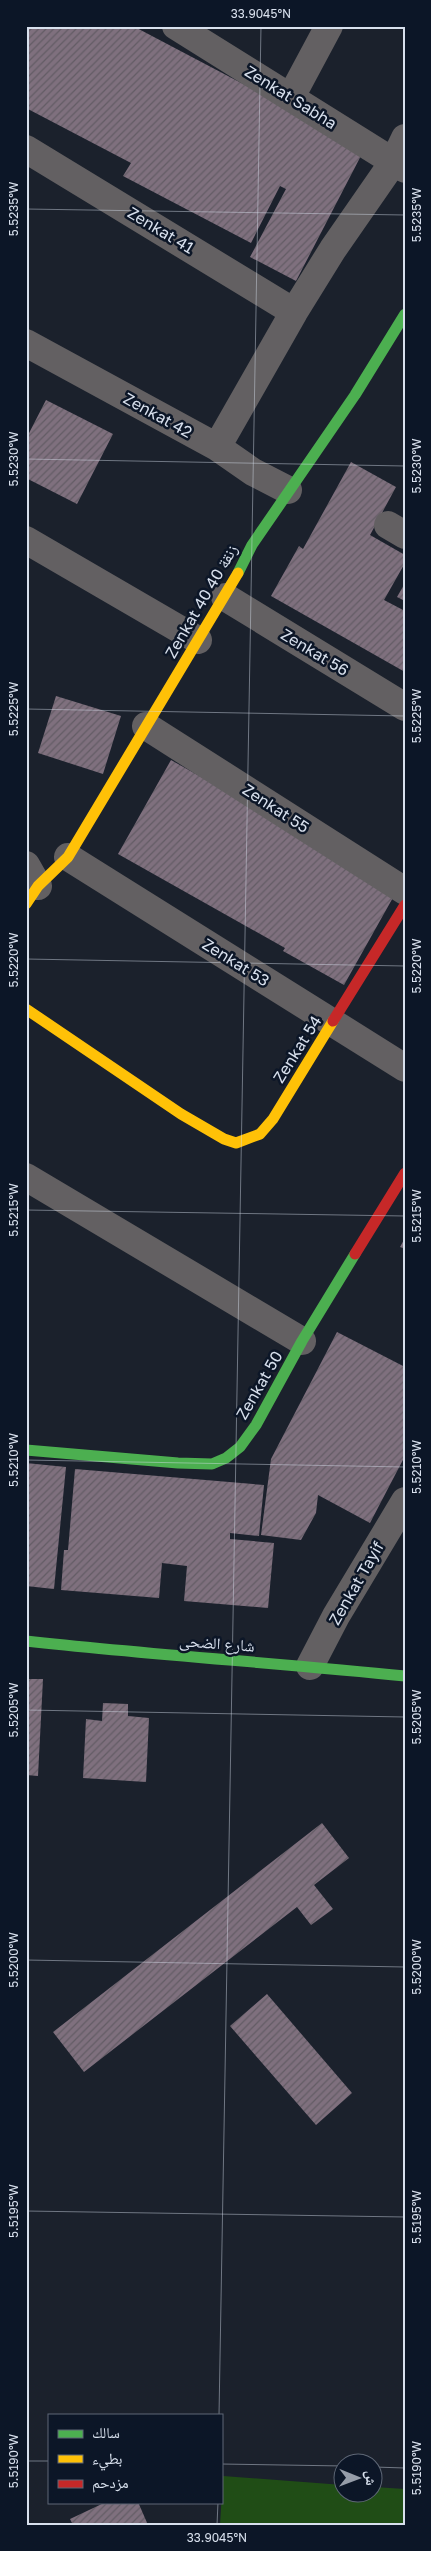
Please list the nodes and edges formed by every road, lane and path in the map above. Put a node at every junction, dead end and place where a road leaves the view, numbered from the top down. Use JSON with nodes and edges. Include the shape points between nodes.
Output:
{"nodes":[{"id":1,"x":176,"y":26,"type":"edge"},
{"id":2,"x":330,"y":26,"type":"edge"},
{"id":3,"x":291,"y":97,"type":"junction"},
{"id":4,"x":26,"y":149,"type":"edge"},
{"id":5,"x":401,"y":156,"type":"edge"},
{"id":6,"x":294,"y":312,"type":"junction"},
{"id":7,"x":405,"y":314,"type":"edge"},
{"id":8,"x":26,"y":343,"type":"edge"},
{"id":9,"x":217,"y":447,"type":"junction"},
{"id":10,"x":288,"y":490,"type":"junction"},
{"id":11,"x":26,"y":540,"type":"edge"},
{"id":12,"x":225,"y":597,"type":"junction"},
{"id":13,"x":198,"y":640,"type":"junction"},
{"id":14,"x":405,"y":707,"type":"edge"},
{"id":15,"x":146,"y":726,"type":"junction"},
{"id":16,"x":68,"y":857,"type":"junction"},
{"id":17,"x":30,"y":885,"type":"edge"},
{"id":18,"x":405,"y":891,"type":"edge"},
{"id":19,"x":405,"y":905,"type":"edge"},
{"id":20,"x":26,"y":1009,"type":"edge"},
{"id":21,"x":332,"y":1023,"type":"junction"},
{"id":22,"x":405,"y":1068,"type":"edge"},
{"id":23,"x":405,"y":1173,"type":"edge"},
{"id":24,"x":26,"y":1177,"type":"edge"},
{"id":25,"x":302,"y":1341,"type":"junction"},
{"id":26,"x":26,"y":1450,"type":"edge"},
{"id":27,"x":405,"y":1501,"type":"edge"},
{"id":28,"x":26,"y":1641,"type":"edge"},
{"id":29,"x":310,"y":1666,"type":"junction"},
{"id":30,"x":405,"y":1676,"type":"edge"}],
"edges":[{"from":1,"to":3,"type":"street","name":"Zenkat Sabha"},
{"from":2,"to":3,"type":"street"},
{"from":3,"to":5,"type":"street","name":"Zenkat Sabha"},
{"from":4,"to":6,"type":"street","name":"Zenkat 41"},
{"from":5,"to":6,"type":"street","via":[[333,249]]},
{"from":6,"to":9,"type":"street"},
{"from":7,"to":10,"type":"street","name":"Zenkat 40 زنقة 40","via":[[355,395]]},
{"from":8,"to":9,"type":"street","name":"Zenkat 42"},
{"from":9,"to":10,"type":"street","name":"Zenkat 42","via":[[253,472]]},
{"from":10,"to":12,"type":"street","name":"Zenkat 40 زنقة 40","via":[[252,545]]},
{"from":11,"to":13,"type":"street"},
{"from":12,"to":13,"type":"street","name":"Zenkat 40 زنقة 40"},
{"from":12,"to":14,"type":"street","name":"Zenkat 56"},
{"from":13,"to":15,"type":"street","name":"Zenkat 40 زنقة 40"},
{"from":15,"to":16,"type":"street","name":"Zenkat 40 زنقة 40"},
{"from":15,"to":18,"type":"street","name":"Zenkat 55"},
{"from":16,"to":17,"type":"street","name":"Zenkat 40 زنقة 40"},
{"from":16,"to":21,"type":"street","name":"Zenkat 53"},
{"from":19,"to":21,"type":"street","name":"Zenkat 54"},
{"from":20,"to":21,"type":"street","name":"Zenkat 54","via":[[181,1114],[236,1143],[260,1134],[273,1119]]},
{"from":21,"to":22,"type":"street","name":"Zenkat 53"},
{"from":23,"to":25,"type":"street","name":"Zenkat 50"},
{"from":24,"to":25,"type":"street"},
{"from":25,"to":26,"type":"street","name":"Zenkat 50","via":[[256,1425],[240,1447],[212,1464]]},
{"from":27,"to":29,"type":"street","name":"Zenkat Tayif"},
{"from":28,"to":29,"type":"street","name":"شارع الضحى","via":[[145,1654]]},
{"from":29,"to":30,"type":"street","name":"شارع الضحى"}]}
